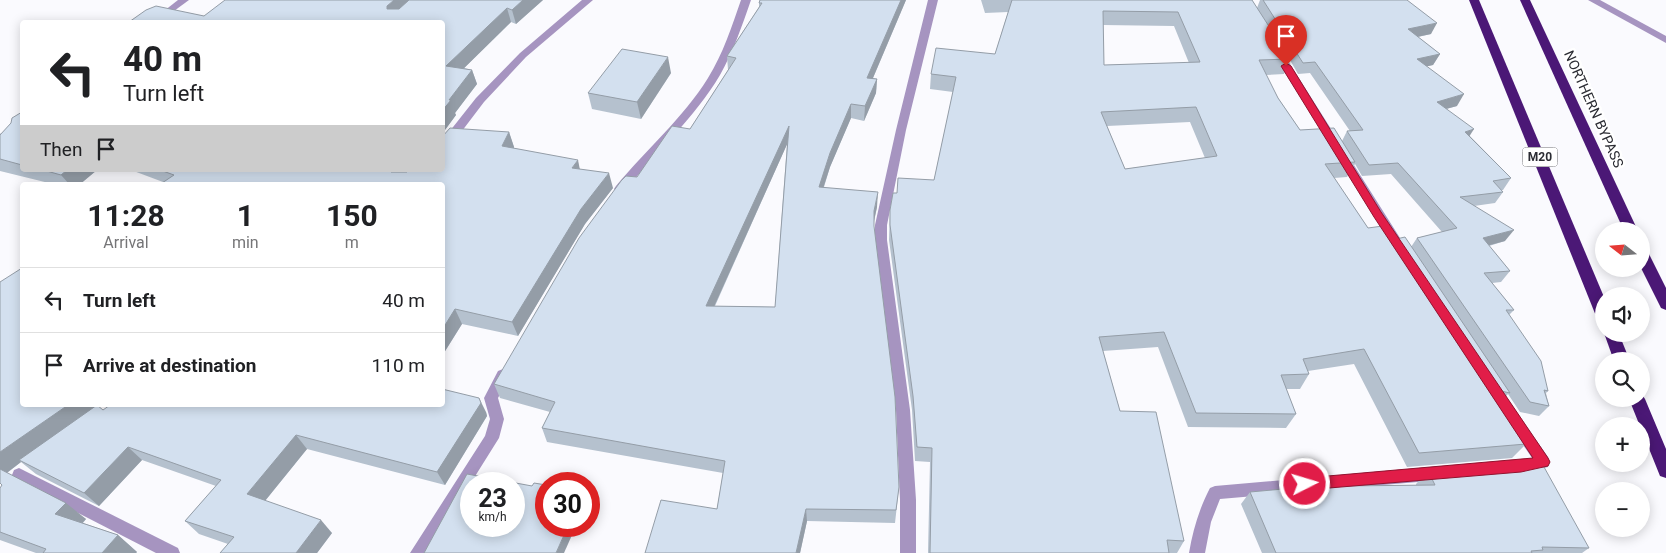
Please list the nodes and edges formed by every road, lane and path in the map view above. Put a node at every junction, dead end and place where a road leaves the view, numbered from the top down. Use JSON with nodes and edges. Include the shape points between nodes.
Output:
{"nodes":[{"id":1,"x":184,"y":0,"type":"edge"},
{"id":2,"x":588,"y":0,"type":"edge"},
{"id":3,"x":746,"y":0,"type":"edge"},
{"id":4,"x":933,"y":0,"type":"edge"},
{"id":5,"x":1474,"y":0,"type":"edge"},
{"id":6,"x":1525,"y":0,"type":"edge"},
{"id":7,"x":1593,"y":0,"type":"edge"},
{"id":8,"x":157,"y":20,"type":"edge"},
{"id":9,"x":1666,"y":40,"type":"edge"},
{"id":10,"x":1271,"y":41,"type":"edge"},
{"id":11,"x":445,"y":145,"type":"edge"},
{"id":12,"x":614,"y":198,"type":"edge"},
{"id":13,"x":1627,"y":222,"type":"edge"},
{"id":14,"x":1410,"y":262,"type":"edge"},
{"id":15,"x":1650,"y":271,"type":"edge"},
{"id":16,"x":1595,"y":294,"type":"edge"},
{"id":17,"x":1666,"y":304,"type":"edge"},
{"id":18,"x":509,"y":366,"type":"edge"},
{"id":19,"x":1483,"y":375,"type":"edge"},
{"id":20,"x":1640,"y":407,"type":"edge"},
{"id":21,"x":1543,"y":462,"type":"junction"},
{"id":22,"x":34,"y":464,"type":"edge"},
{"id":23,"x":1511,"y":467,"type":"edge"},
{"id":24,"x":1666,"y":470,"type":"edge"},
{"id":25,"x":1452,"y":472,"type":"edge"},
{"id":26,"x":1550,"y":480,"type":"edge"},
{"id":27,"x":172,"y":553,"type":"edge"},
{"id":28,"x":418,"y":553,"type":"edge"},
{"id":29,"x":908,"y":553,"type":"edge"},
{"id":30,"x":1197,"y":553,"type":"edge"}],
"edges":[{"from":1,"to":8,"type":"street"},
{"from":2,"to":11,"type":"street","via":[[523,55],[480,100]]},
{"from":3,"to":12,"type":"street","via":[[727,53],[708,86]]},
{"from":4,"to":29,"type":"street","via":[[881,225],[903,410]]},
{"from":5,"to":16,"type":"highway","number":"M20"},
{"from":6,"to":13,"type":"highway","name":"NORTHERN BYPASS"},
{"from":7,"to":9,"type":"street"},
{"from":10,"to":14,"type":"street"},
{"from":15,"to":17,"type":"highway"},
{"from":18,"to":28,"type":"street","via":[[491,398],[497,419],[492,438]]},
{"from":19,"to":21,"type":"street"},
{"from":20,"to":24,"type":"highway"},
{"from":21,"to":23,"type":"street"},
{"from":21,"to":26,"type":"street"},
{"from":22,"to":27,"type":"street","via":[[12,480]]},
{"from":25,"to":30,"type":"street","via":[[1215,493],[1200,527]]}]}
